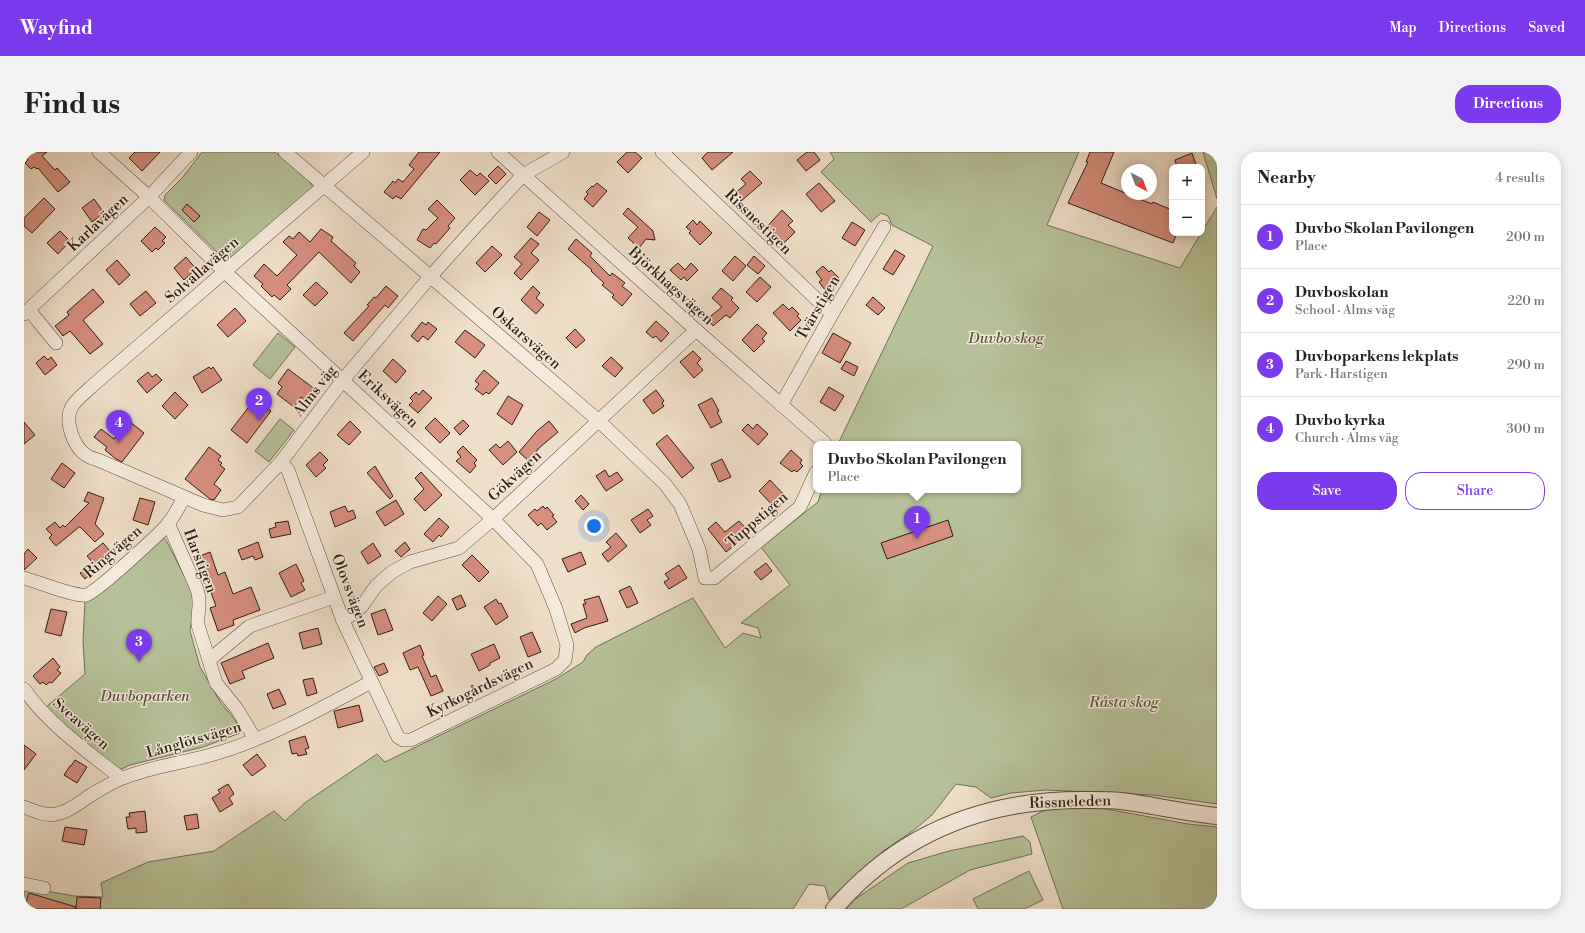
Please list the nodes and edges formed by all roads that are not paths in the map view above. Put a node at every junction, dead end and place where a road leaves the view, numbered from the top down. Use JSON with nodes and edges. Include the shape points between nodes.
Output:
{"nodes":[{"id":1,"x":99,"y":152,"type":"edge"},
{"id":2,"x":191,"y":152,"type":"edge"},
{"id":3,"x":285,"y":152,"type":"edge"},
{"id":4,"x":363,"y":152,"type":"edge"},
{"id":5,"x":498,"y":152,"type":"edge"},
{"id":6,"x":563,"y":152,"type":"edge"},
{"id":7,"x":662,"y":152,"type":"edge"},
{"id":8,"x":523,"y":175,"type":"junction"},
{"id":9,"x":324,"y":186,"type":"junction"},
{"id":10,"x":149,"y":197,"type":"junction"},
{"id":11,"x":884,"y":227,"type":"dead end"},
{"id":12,"x":225,"y":272,"type":"junction"},
{"id":13,"x":430,"y":277,"type":"junction"},
{"id":14,"x":26,"y":312,"type":"edge"},
{"id":15,"x":832,"y":314,"type":"junction"},
{"id":16,"x":696,"y":330,"type":"junction"},
{"id":17,"x":56,"y":343,"type":"dead end"},
{"id":18,"x":343,"y":380,"type":"junction"},
{"id":19,"x":781,"y":405,"type":"junction"},
{"id":20,"x":69,"y":418,"type":"joint"},
{"id":21,"x":599,"y":421,"type":"junction"},
{"id":22,"x":823,"y":441,"type":"edge"},
{"id":23,"x":281,"y":462,"type":"junction"},
{"id":24,"x":813,"y":479,"type":"edge"},
{"id":25,"x":184,"y":498,"type":"junction"},
{"id":26,"x":493,"y":519,"type":"junction"},
{"id":27,"x":168,"y":523,"type":"junction"},
{"id":28,"x":24,"y":578,"type":"edge"},
{"id":29,"x":705,"y":578,"type":"joint"},
{"id":30,"x":334,"y":597,"type":"junction"},
{"id":31,"x":343,"y":621,"type":"junction"},
{"id":32,"x":567,"y":645,"type":"joint"},
{"id":33,"x":209,"y":660,"type":"junction"},
{"id":34,"x":371,"y":682,"type":"junction"},
{"id":35,"x":24,"y":689,"type":"edge"},
{"id":36,"x":396,"y":730,"type":"joint"},
{"id":37,"x":255,"y":739,"type":"junction"},
{"id":38,"x":121,"y":778,"type":"junction"},
{"id":39,"x":24,"y":807,"type":"edge"},
{"id":40,"x":1217,"y":816,"type":"edge"},
{"id":41,"x":24,"y":884,"type":"edge"},
{"id":42,"x":44,"y":888,"type":"dead end"},
{"id":43,"x":834,"y":909,"type":"edge"}],
"edges":[{"from":1,"to":10,"type":"street","name":"Eriksvägen"},
{"from":2,"to":10,"type":"street","name":"Karlavägen"},
{"from":3,"to":9,"type":"street","name":"Oskarsvägen"},
{"from":4,"to":9,"type":"street","name":"Solvallavägen"},
{"from":5,"to":8,"type":"street","name":"Björkhagsvägen"},
{"from":6,"to":8,"type":"street","name":"Alms väg"},
{"from":7,"to":15,"type":"street","name":"Rissnestigen"},
{"from":8,"to":13,"type":"street","name":"Alms väg"},
{"from":8,"to":16,"type":"street","name":"Björkhagsvägen"},
{"from":9,"to":12,"type":"street","name":"Solvallavägen"},
{"from":9,"to":13,"type":"street","name":"Oskarsvägen"},
{"from":10,"to":12,"type":"street","name":"Eriksvägen"},
{"from":10,"to":14,"type":"street","name":"Karlavägen"},
{"from":11,"to":15,"type":"street","name":"Tvärstigen"},
{"from":12,"to":18,"type":"street","name":"Eriksvägen"},
{"from":12,"to":20,"type":"street","name":"Solvallavägen","via":[[91,387],[72,406]]},
{"from":13,"to":18,"type":"street","name":"Alms väg"},
{"from":13,"to":21,"type":"street","name":"Oskarsvägen"},
{"from":14,"to":17,"type":"street"},
{"from":15,"to":19,"type":"street","name":"Tvärstigen"},
{"from":16,"to":19,"type":"street","name":"Björkhagsvägen"},
{"from":16,"to":21,"type":"street","name":"Gökvägen"},
{"from":18,"to":23,"type":"street","name":"Alms väg"},
{"from":18,"to":26,"type":"street","name":"Eriksvägen"},
{"from":19,"to":22,"type":"street","name":"Björkhagsvägen"},
{"from":20,"to":25,"type":"street","name":"Alms väg","via":[[71,434],[86,455]]},
{"from":21,"to":26,"type":"street","name":"Gökvägen"},
{"from":21,"to":29,"type":"street","name":"Oskarsvägen","via":[[665,484],[680,504],[699,549]]},
{"from":23,"to":25,"type":"street","name":"Alms väg","via":[[238,507],[223,510]]},
{"from":23,"to":30,"type":"street","name":"Olovsvägen","via":[[288,470]]},
{"from":24,"to":29,"type":"street","name":"Tuppstigen","via":[[800,507],[714,578]]},
{"from":25,"to":27,"type":"street","name":"Ringvägen"},
{"from":26,"to":31,"type":"street","name":"Gökvägen","via":[[459,548],[410,562],[392,572],[376,586],[362,606]]},
{"from":26,"to":32,"type":"street","name":"Eriksvägen","via":[[537,564],[556,609]]},
{"from":27,"to":28,"type":"street","name":"Ringvägen","via":[[106,582],[88,594],[76,594]]},
{"from":27,"to":33,"type":"street","name":"Harstigen","via":[[198,589],[201,600],[198,625]]},
{"from":30,"to":31,"type":"street","name":"Olovsvägen"},
{"from":30,"to":33,"type":"street","via":[[250,626]]},
{"from":31,"to":34,"type":"street","name":"Olovsvägen"},
{"from":32,"to":36,"type":"street","name":"Kyrkogårdsvägen","via":[[565,660],[556,669],[411,740],[398,737]]},
{"from":33,"to":37,"type":"street","name":"Harstigen","via":[[216,683],[237,709]]},
{"from":34,"to":36,"type":"street","name":"Olovsvägen"},
{"from":34,"to":37,"type":"street","name":"Långlötsvägen"},
{"from":35,"to":38,"type":"street","name":"Sveavägen","via":[[53,722]]},
{"from":37,"to":38,"type":"street","name":"Långlötsvägen","via":[[214,754]]},
{"from":38,"to":39,"type":"street","name":"Långlötsvägen","via":[[56,814]]},
{"from":40,"to":43,"type":"street","name":"Rissneleden","via":[[1120,801],[1065,800],[1018,804],[969,816],[930,832],[890,856],[851,890]]},
{"from":41,"to":42,"type":"street"}]}
